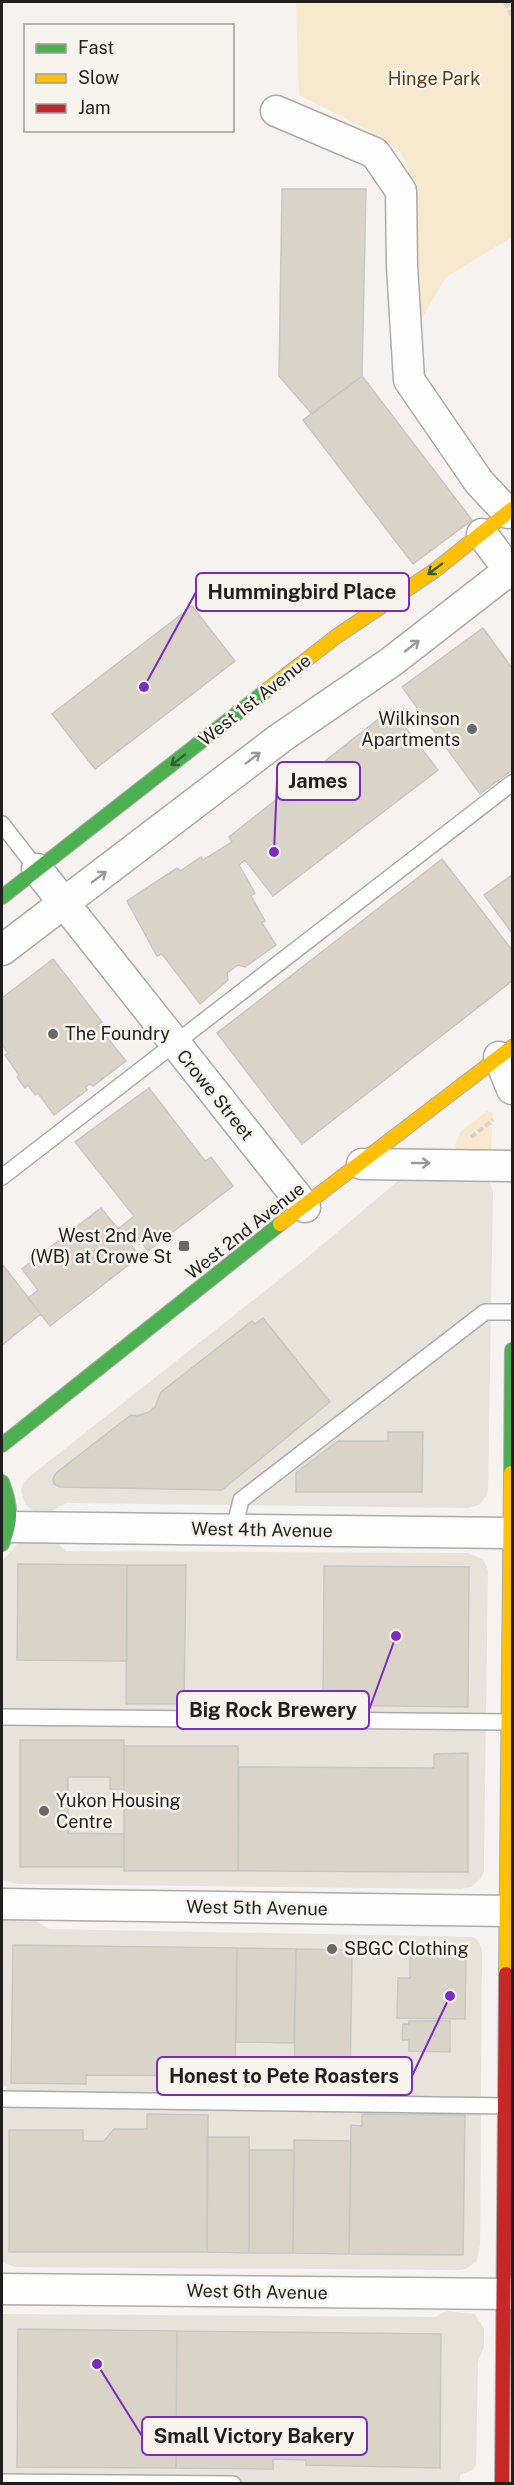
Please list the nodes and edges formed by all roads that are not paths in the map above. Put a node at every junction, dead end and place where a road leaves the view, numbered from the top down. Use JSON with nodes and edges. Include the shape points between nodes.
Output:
{"nodes":[{"id":1,"x":276,"y":111,"type":"dead end"},
{"id":2,"x":510,"y":511,"type":"edge"},
{"id":3,"x":482,"y":534,"type":"junction"},
{"id":4,"x":512,"y":571,"type":"edge"},
{"id":5,"x":513,"y":783,"type":"edge"},
{"id":6,"x":2,"y":824,"type":"edge"},
{"id":7,"x":37,"y":869,"type":"junction"},
{"id":8,"x":2,"y":897,"type":"edge"},
{"id":9,"x":63,"y":903,"type":"junction"},
{"id":10,"x":2,"y":950,"type":"edge"},
{"id":11,"x":174,"y":1044,"type":"junction"},
{"id":12,"x":506,"y":1052,"type":"edge"},
{"id":13,"x":513,"y":1089,"type":"edge"},
{"id":14,"x":362,"y":1164,"type":"junction"},
{"id":15,"x":513,"y":1166,"type":"edge"},
{"id":16,"x":2,"y":1177,"type":"edge"},
{"id":17,"x":305,"y":1207,"type":"junction"},
{"id":18,"x":513,"y":1311,"type":"edge"},
{"id":19,"x":513,"y":1350,"type":"edge"},
{"id":20,"x":2,"y":1445,"type":"edge"},
{"id":21,"x":2,"y":1482,"type":"edge"},
{"id":22,"x":234,"y":1529,"type":"junction"},
{"id":23,"x":511,"y":1533,"type":"edge"},
{"id":24,"x":6,"y":1535,"type":"edge"},
{"id":25,"x":2,"y":1717,"type":"edge"},
{"id":26,"x":510,"y":1722,"type":"edge"},
{"id":27,"x":2,"y":1904,"type":"edge"},
{"id":28,"x":510,"y":1911,"type":"edge"},
{"id":29,"x":2,"y":2098,"type":"edge"},
{"id":30,"x":509,"y":2106,"type":"edge"},
{"id":31,"x":2,"y":2289,"type":"edge"},
{"id":32,"x":509,"y":2294,"type":"edge"},
{"id":33,"x":2,"y":2482,"type":"edge"},
{"id":34,"x":233,"y":2484,"type":"edge"},
{"id":35,"x":502,"y":2484,"type":"edge"}],
"edges":[{"from":1,"to":2,"type":"street","via":[[375,153],[401,191],[409,380],[479,482]]},
{"from":2,"to":3,"type":"street","name":"West 1st Avenue"},
{"from":3,"to":4,"type":"street"},
{"from":3,"to":7,"type":"street","name":"West 1st Avenue","one_way":true,"via":[[338,636]]},
{"from":9,"to":4,"type":"street","one_way":true,"via":[[279,739],[391,663]]},
{"from":5,"to":11,"type":"lane"},
{"from":6,"to":7,"type":"lane"},
{"from":7,"to":8,"type":"street","name":"West 1st Avenue"},
{"from":7,"to":9,"type":"street","name":"Crowe Street"},
{"from":9,"to":10,"type":"street"},
{"from":9,"to":11,"type":"street","name":"Crowe Street"},
{"from":11,"to":16,"type":"lane"},
{"from":11,"to":17,"type":"street","name":"Crowe Street"},
{"from":12,"to":13,"type":"street"},
{"from":12,"to":14,"type":"street","name":"West 2nd Avenue"},
{"from":14,"to":15,"type":"street","one_way":true},
{"from":14,"to":17,"type":"street","name":"West 2nd Avenue"},
{"from":17,"to":20,"type":"street","name":"West 2nd Avenue"},
{"from":18,"to":22,"type":"lane","via":[[485,1312],[241,1500]]},
{"from":19,"to":23,"type":"street"},
{"from":21,"to":24,"type":"street","via":[[10,1502]]},
{"from":22,"to":23,"type":"street","name":"West 4th Avenue"},
{"from":22,"to":24,"type":"street","name":"West 4th Avenue"},
{"from":23,"to":26,"type":"street"},
{"from":25,"to":26,"type":"lane"},
{"from":26,"to":28,"type":"street"},
{"from":27,"to":28,"type":"street","name":"West 5th Avenue"},
{"from":28,"to":30,"type":"street"},
{"from":29,"to":30,"type":"lane"},
{"from":30,"to":32,"type":"street"},
{"from":31,"to":32,"type":"street","name":"West 6th Avenue"},
{"from":32,"to":35,"type":"street"},
{"from":33,"to":34,"type":"lane"}]}
